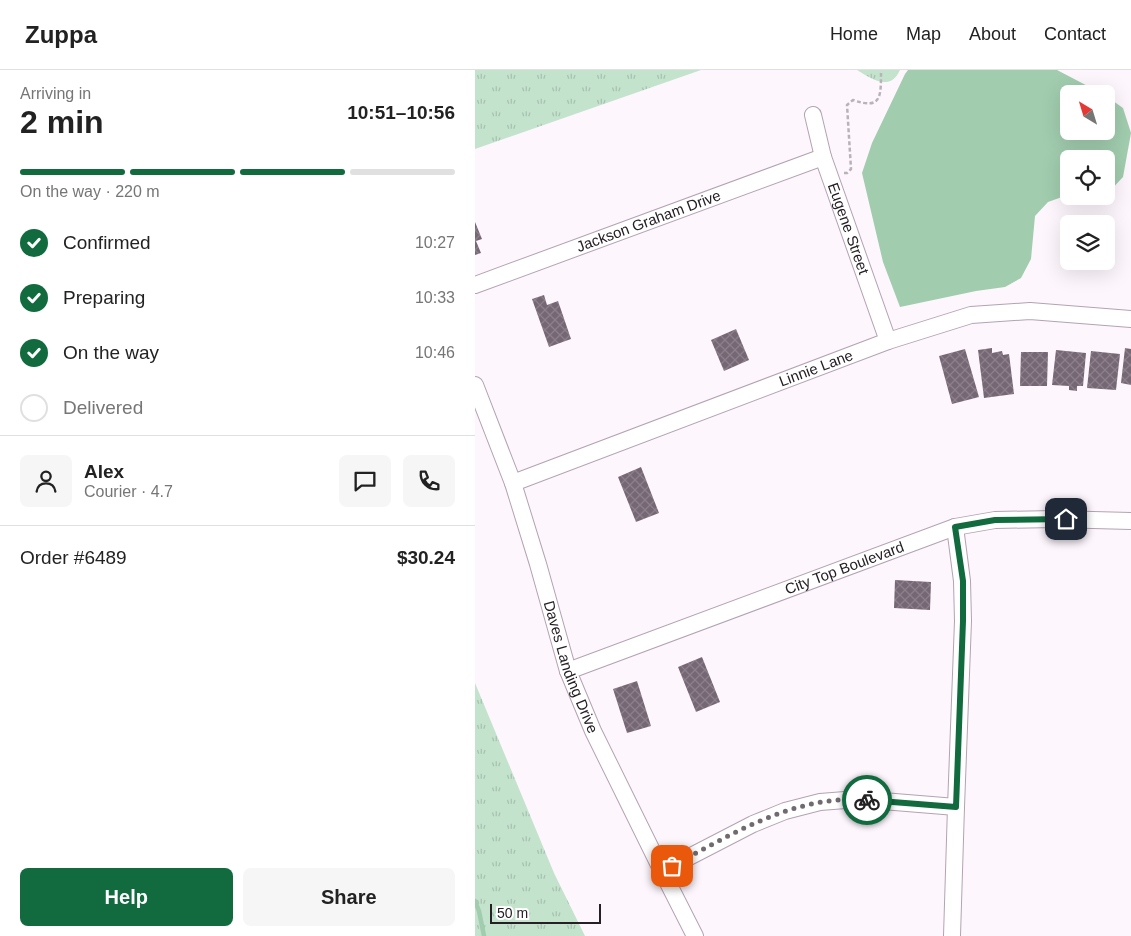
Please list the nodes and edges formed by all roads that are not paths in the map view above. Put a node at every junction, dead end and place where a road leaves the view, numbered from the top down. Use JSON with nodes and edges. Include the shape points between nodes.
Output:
{"nodes":[{"id":1,"x":813,"y":115,"type":"dead end"},
{"id":2,"x":823,"y":157,"type":"junction"},
{"id":3,"x":475,"y":285,"type":"edge"},
{"id":4,"x":1131,"y":318,"type":"edge"},
{"id":5,"x":888,"y":340,"type":"junction"},
{"id":6,"x":475,"y":385,"type":"edge"},
{"id":7,"x":513,"y":483,"type":"junction"},
{"id":8,"x":1131,"y":521,"type":"edge"},
{"id":9,"x":955,"y":527,"type":"junction"},
{"id":10,"x":568,"y":672,"type":"junction"},
{"id":11,"x":956,"y":807,"type":"junction"},
{"id":12,"x":661,"y":871,"type":"junction"},
{"id":13,"x":695,"y":936,"type":"edge"},
{"id":14,"x":952,"y":936,"type":"edge"}],
"edges":[{"from":1,"to":2,"type":"street","name":"Eugene Street"},
{"from":2,"to":3,"type":"street","name":"Jackson Graham Drive"},
{"from":2,"to":5,"type":"street","name":"Eugene Street"},
{"from":4,"to":5,"type":"street","name":"Linnie Lane","via":[[1030,311],[971,315]]},
{"from":5,"to":7,"type":"street","name":"Linnie Lane"},
{"from":6,"to":7,"type":"street","name":"Daves Landing Drive"},
{"from":7,"to":10,"type":"street","name":"Daves Landing Drive"},
{"from":8,"to":9,"type":"street","name":"City Top Boulevard","via":[[995,520]]},
{"from":9,"to":10,"type":"street","name":"City Top Boulevard"},
{"from":9,"to":11,"type":"street","via":[[963,581]]},
{"from":10,"to":12,"type":"street","name":"Daves Landing Drive"},
{"from":11,"to":12,"type":"street","via":[[858,799],[820,802],[753,824]]},
{"from":11,"to":14,"type":"street"},
{"from":12,"to":13,"type":"street","name":"Daves Landing Drive"}]}
